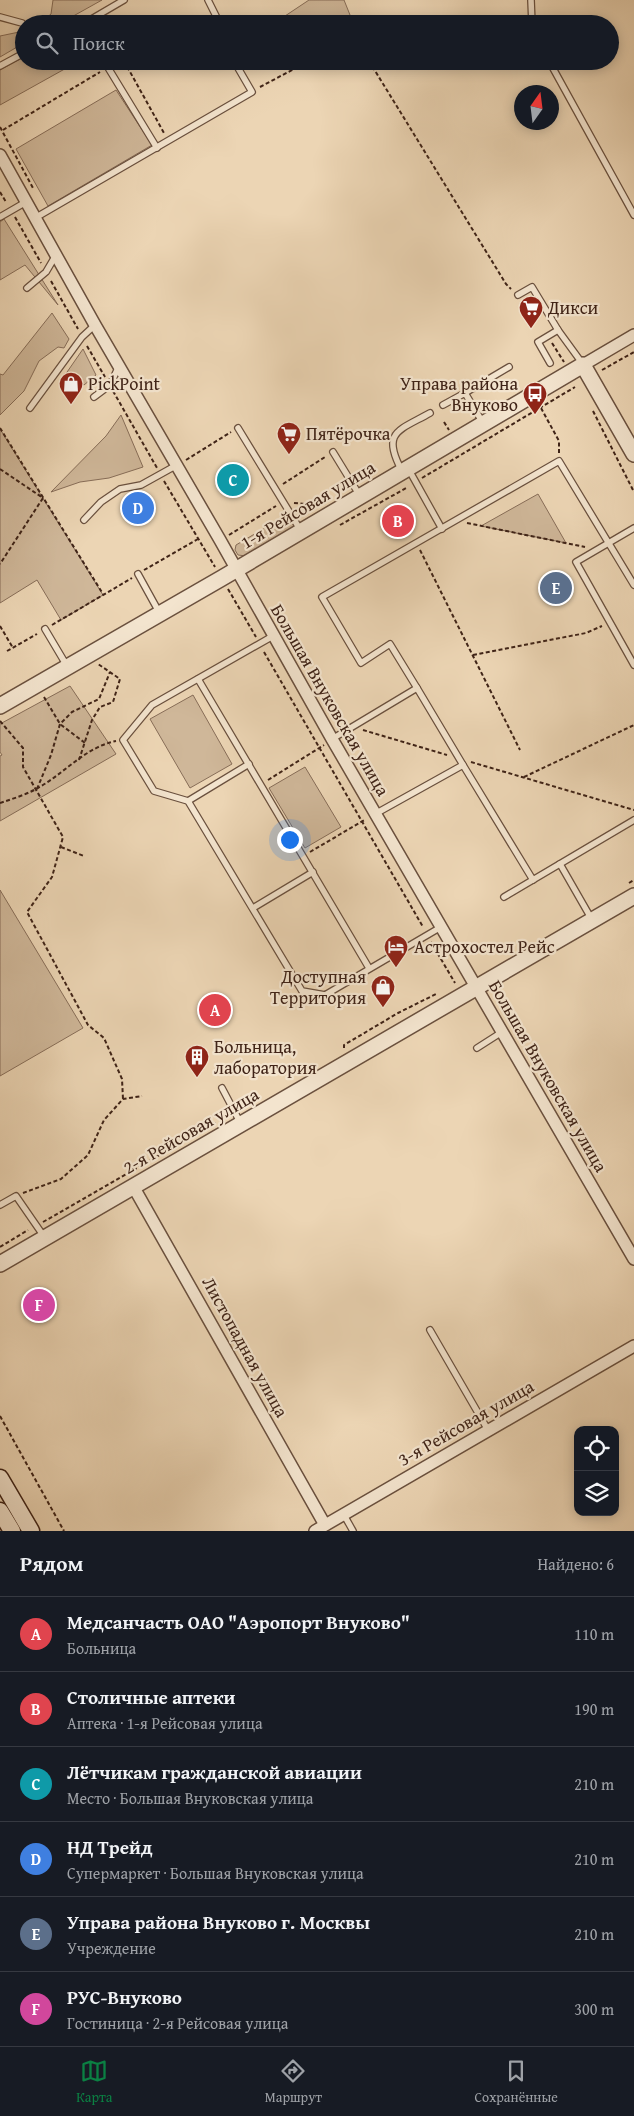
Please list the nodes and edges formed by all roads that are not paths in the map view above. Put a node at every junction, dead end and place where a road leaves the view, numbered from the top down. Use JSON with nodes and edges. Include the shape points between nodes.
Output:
{"nodes":[{"id":1,"x":124,"y":0,"type":"edge"},
{"id":2,"x":208,"y":0,"type":"edge"},
{"id":3,"x":531,"y":0,"type":"edge"},
{"id":4,"x":97,"y":15,"type":"edge"},
{"id":5,"x":216,"y":15,"type":"edge"},
{"id":6,"x":532,"y":15,"type":"edge"},
{"id":7,"x":0,"y":17,"type":"edge"},
{"id":8,"x":15,"y":21,"type":"edge"},
{"id":9,"x":15,"y":57,"type":"edge"},
{"id":10,"x":0,"y":66,"type":"edge"},
{"id":11,"x":109,"y":70,"type":"edge"},
{"id":12,"x":239,"y":70,"type":"edge"},
{"id":13,"x":554,"y":70,"type":"edge"},
{"id":14,"x":158,"y":148,"type":"junction"},
{"id":15,"x":0,"y":155,"type":"edge"},
{"id":16,"x":26,"y":202,"type":"junction"},
{"id":17,"x":634,"y":214,"type":"edge"},
{"id":18,"x":0,"y":217,"type":"edge"},
{"id":19,"x":35,"y":218,"type":"junction"},
{"id":20,"x":56,"y":255,"type":"junction"},
{"id":21,"x":27,"y":288,"type":"dead end"},
{"id":22,"x":518,"y":295,"type":"road end"},
{"id":23,"x":95,"y":325,"type":"junction"},
{"id":24,"x":558,"y":330,"type":"junction"},
{"id":25,"x":634,"y":335,"type":"edge"},
{"id":26,"x":550,"y":363,"type":"dead end"},
{"id":27,"x":584,"y":365,"type":"junction"},
{"id":28,"x":119,"y":366,"type":"junction"},
{"id":29,"x":509,"y":366,"type":"dead end"},
{"id":30,"x":465,"y":393,"type":"junction"},
{"id":31,"x":94,"y":397,"type":"dead end"},
{"id":32,"x":443,"y":405,"type":"dead end"},
{"id":33,"x":30,"y":408,"type":"dead end"},
{"id":34,"x":430,"y":413,"type":"dead end"},
{"id":35,"x":483,"y":424,"type":"junction"},
{"id":36,"x":238,"y":428,"type":"road end"},
{"id":37,"x":333,"y":452,"type":"road end"},
{"id":38,"x":634,"y":454,"type":"edge"},
{"id":39,"x":177,"y":465,"type":"junction"},
{"id":40,"x":405,"y":470,"type":"junction"},
{"id":41,"x":360,"y":496,"type":"junction"},
{"id":42,"x":84,"y":520,"type":"dead end"},
{"id":43,"x":634,"y":528,"type":"edge"},
{"id":44,"x":442,"y":529,"type":"junction"},
{"id":45,"x":301,"y":531,"type":"junction"},
{"id":46,"x":609,"y":543,"type":"junction"},
{"id":47,"x":236,"y":570,"type":"junction"},
{"id":48,"x":138,"y":574,"type":"road end"},
{"id":49,"x":634,"y":586,"type":"edge"},
{"id":50,"x":160,"y":614,"type":"junction"},
{"id":51,"x":45,"y":629,"type":"road end"},
{"id":52,"x":273,"y":636,"type":"junction"},
{"id":53,"x":634,"y":665,"type":"edge"},
{"id":54,"x":68,"y":667,"type":"junction"},
{"id":55,"x":198,"y":679,"type":"junction"},
{"id":56,"x":417,"y":688,"type":"junction"},
{"id":57,"x":0,"y":706,"type":"edge"},
{"id":58,"x":332,"y":739,"type":"junction"},
{"id":59,"x":249,"y":764,"type":"junction"},
{"id":60,"x":463,"y":765,"type":"junction"},
{"id":61,"x":188,"y":801,"type":"junction"},
{"id":62,"x":375,"y":814,"type":"junction"},
{"id":63,"x":634,"y":820,"type":"edge"},
{"id":64,"x":560,"y":864,"type":"junction"},
{"id":65,"x":313,"y":872,"type":"junction"},
{"id":66,"x":533,"y":880,"type":"junction"},
{"id":67,"x":634,"y":896,"type":"edge"},
{"id":68,"x":504,"y":897,"type":"dead end"},
{"id":69,"x":252,"y":908,"type":"junction"},
{"id":70,"x":592,"y":921,"type":"junction"},
{"id":71,"x":440,"y":926,"type":"junction"},
{"id":72,"x":369,"y":968,"type":"junction"},
{"id":73,"x":476,"y":988,"type":"junction"},
{"id":74,"x":502,"y":1032,"type":"junction"},
{"id":75,"x":477,"y":1048,"type":"dead end"},
{"id":76,"x":222,"y":1088,"type":"dead end"},
{"id":77,"x":241,"y":1124,"type":"junction"},
{"id":78,"x":134,"y":1186,"type":"junction"},
{"id":79,"x":0,"y":1205,"type":"edge"},
{"id":80,"x":45,"y":1238,"type":"junction"},
{"id":81,"x":634,"y":1259,"type":"edge"},
{"id":82,"x":0,"y":1264,"type":"edge"},
{"id":83,"x":430,"y":1330,"type":"dead end"},
{"id":84,"x":634,"y":1346,"type":"edge"},
{"id":85,"x":488,"y":1430,"type":"junction"},
{"id":86,"x":0,"y":1478,"type":"edge"},
{"id":87,"x":0,"y":1510,"type":"edge"},
{"id":88,"x":344,"y":1515,"type":"junction"},
{"id":89,"x":320,"y":1528,"type":"edge"},
{"id":90,"x":12,"y":1531,"type":"edge"},
{"id":91,"x":30,"y":1531,"type":"edge"},
{"id":92,"x":353,"y":1531,"type":"edge"}],
"edges":[{"from":1,"to":4,"type":"lane"},
{"from":2,"to":5,"type":"lane"},
{"from":3,"to":6,"type":"lane"},
{"from":7,"to":8,"type":"lane"},
{"from":9,"to":10,"type":"lane"},
{"from":11,"to":14,"type":"lane"},
{"from":12,"to":14,"type":"lane","via":[[252,92]]},
{"from":13,"to":17,"type":"lane"},
{"from":14,"to":19,"type":"lane"},
{"from":15,"to":16,"type":"street","name":"Большая Внуковская улица"},
{"from":16,"to":18,"type":"lane"},
{"from":16,"to":19,"type":"street","name":"Большая Внуковская улица"},
{"from":19,"to":20,"type":"street","name":"Большая Внуковская улица"},
{"from":20,"to":21,"type":"lane","via":[[46,272]]},
{"from":20,"to":23,"type":"street","name":"Большая Внуковская улица"},
{"from":22,"to":24,"type":"lane","via":[[532,287]]},
{"from":23,"to":28,"type":"street","name":"Большая Внуковская улица"},
{"from":23,"to":33,"type":"lane","via":[[82,337]]},
{"from":24,"to":26,"type":"lane","via":[[538,342]]},
{"from":24,"to":27,"type":"lane"},
{"from":25,"to":27,"type":"street","name":"1-я Рейсовая улица"},
{"from":27,"to":35,"type":"street","name":"1-я Рейсовая улица"},
{"from":27,"to":38,"type":"street"},
{"from":28,"to":31,"type":"lane","via":[[110,385]]},
{"from":28,"to":39,"type":"street","name":"Большая Внуковская улица"},
{"from":29,"to":30,"type":"lane"},
{"from":30,"to":32,"type":"lane"},
{"from":30,"to":35,"type":"lane"},
{"from":34,"to":40,"type":"lane","via":[[394,436],[392,448]]},
{"from":35,"to":40,"type":"street","name":"1-я Рейсовая улица"},
{"from":36,"to":45,"type":"lane"},
{"from":37,"to":41,"type":"lane"},
{"from":39,"to":42,"type":"lane","via":[[141,485],[120,489],[101,502]]},
{"from":39,"to":47,"type":"street","name":"Большая Внуковская улица"},
{"from":40,"to":41,"type":"street","name":"1-я Рейсовая улица"},
{"from":40,"to":44,"type":"lane"},
{"from":41,"to":45,"type":"street","name":"1-я Рейсовая улица"},
{"from":43,"to":46,"type":"lane"},
{"from":44,"to":46,"type":"lane","via":[[559,461]]},
{"from":44,"to":56,"type":"lane","via":[[322,597],[361,663],[390,644]]},
{"from":45,"to":47,"type":"street","name":"1-я Рейсовая улица"},
{"from":46,"to":49,"type":"lane"},
{"from":46,"to":53,"type":"lane","via":[[576,562]]},
{"from":47,"to":50,"type":"street","name":"1-я Рейсовая улица"},
{"from":47,"to":52,"type":"street","name":"Большая Внуковская улица"},
{"from":48,"to":50,"type":"lane"},
{"from":50,"to":54,"type":"street","name":"1-я Рейсовая улица"},
{"from":51,"to":54,"type":"lane"},
{"from":52,"to":55,"type":"lane"},
{"from":52,"to":58,"type":"street","name":"Большая Внуковская улица"},
{"from":54,"to":57,"type":"street","name":"1-я Рейсовая улица"},
{"from":55,"to":59,"type":"lane"},
{"from":55,"to":61,"type":"lane","via":[[152,705],[123,740],[154,790]]},
{"from":56,"to":58,"type":"lane"},
{"from":56,"to":60,"type":"lane"},
{"from":58,"to":62,"type":"street","name":"Большая Внуковская улица"},
{"from":59,"to":61,"type":"lane"},
{"from":59,"to":65,"type":"lane"},
{"from":60,"to":62,"type":"lane"},
{"from":60,"to":66,"type":"lane"},
{"from":61,"to":69,"type":"lane"},
{"from":62,"to":71,"type":"street","name":"Большая Внуковская улица"},
{"from":63,"to":64,"type":"lane"},
{"from":64,"to":66,"type":"lane"},
{"from":64,"to":70,"type":"lane"},
{"from":65,"to":69,"type":"lane"},
{"from":65,"to":72,"type":"lane"},
{"from":66,"to":68,"type":"lane"},
{"from":67,"to":70,"type":"street","name":"2-я Рейсовая улица"},
{"from":69,"to":72,"type":"lane","via":[[302,991],[325,995]]},
{"from":70,"to":73,"type":"street","name":"2-я Рейсовая улица"},
{"from":71,"to":72,"type":"lane"},
{"from":71,"to":73,"type":"street","name":"Большая Внуковская улица"},
{"from":73,"to":74,"type":"street","name":"Большая Внуковская улица"},
{"from":73,"to":77,"type":"street","name":"2-я Рейсовая улица"},
{"from":74,"to":75,"type":"lane"},
{"from":74,"to":81,"type":"street","name":"Большая Внуковская улица"},
{"from":76,"to":77,"type":"lane"},
{"from":77,"to":78,"type":"street","name":"2-я Рейсовая улица"},
{"from":78,"to":80,"type":"street","name":"2-я Рейсовая улица"},
{"from":78,"to":89,"type":"street","name":"Листопадная улица"},
{"from":79,"to":80,"type":"lane","via":[[16,1196]]},
{"from":80,"to":82,"type":"street","name":"2-я Рейсовая улица"},
{"from":83,"to":85,"type":"lane"},
{"from":84,"to":85,"type":"street","name":"3-я Рейсовая улица"},
{"from":85,"to":88,"type":"street","name":"3-я Рейсовая улица"},
{"from":86,"to":91,"type":"main road"},
{"from":87,"to":90,"type":"main road"},
{"from":88,"to":89,"type":"street","name":"3-я Рейсовая улица"},
{"from":88,"to":92,"type":"lane"}]}
